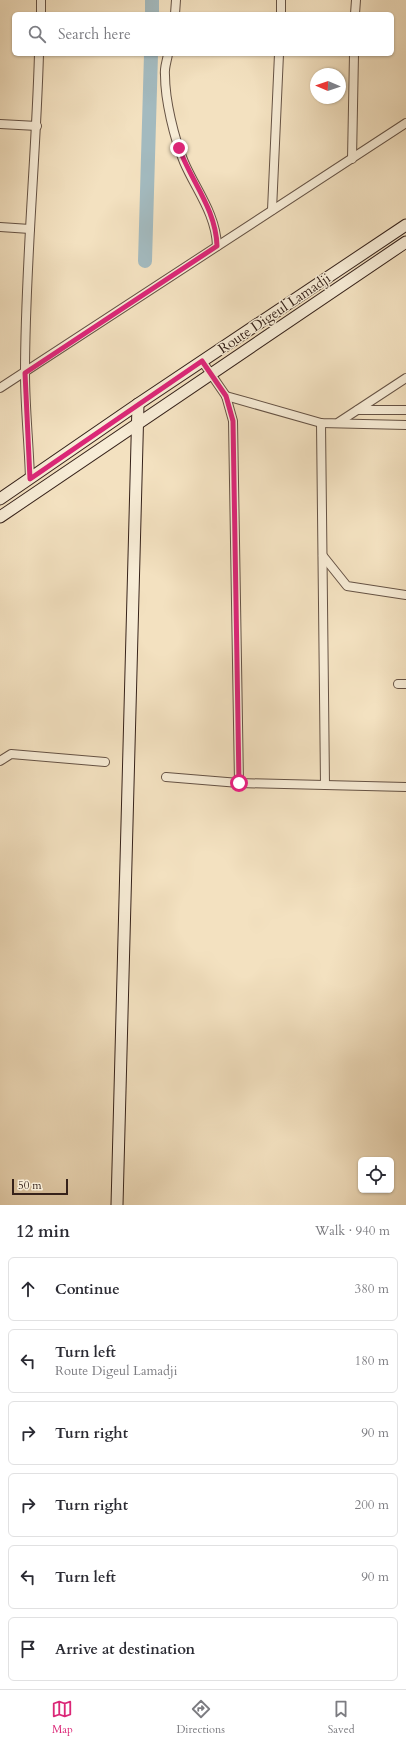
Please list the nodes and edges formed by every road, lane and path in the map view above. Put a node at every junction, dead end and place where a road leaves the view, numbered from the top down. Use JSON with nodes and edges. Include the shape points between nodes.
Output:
{"nodes":[{"id":1,"x":41,"y":0,"type":"edge"},
{"id":2,"x":176,"y":0,"type":"edge"},
{"id":3,"x":281,"y":0,"type":"edge"},
{"id":4,"x":356,"y":0,"type":"edge"},
{"id":5,"x":41,"y":12,"type":"edge"},
{"id":6,"x":175,"y":12,"type":"edge"},
{"id":7,"x":281,"y":12,"type":"edge"},
{"id":8,"x":355,"y":12,"type":"edge"},
{"id":9,"x":39,"y":56,"type":"edge"},
{"id":10,"x":168,"y":56,"type":"edge"},
{"id":11,"x":279,"y":56,"type":"edge"},
{"id":12,"x":354,"y":56,"type":"edge"},
{"id":13,"x":406,"y":123,"type":"edge"},
{"id":14,"x":0,"y":124,"type":"edge"},
{"id":15,"x":37,"y":126,"type":"junction"},
{"id":16,"x":352,"y":159,"type":"junction"},
{"id":17,"x":272,"y":210,"type":"junction"},
{"id":18,"x":406,"y":225,"type":"edge"},
{"id":19,"x":0,"y":227,"type":"edge"},
{"id":20,"x":30,"y":229,"type":"junction"},
{"id":21,"x":406,"y":242,"type":"edge"},
{"id":22,"x":217,"y":246,"type":"junction"},
{"id":23,"x":202,"y":361,"type":"junction"},
{"id":24,"x":25,"y":373,"type":"junction"},
{"id":25,"x":211,"y":374,"type":"junction"},
{"id":26,"x":406,"y":378,"type":"edge"},
{"id":27,"x":0,"y":388,"type":"edge"},
{"id":28,"x":226,"y":396,"type":"junction"},
{"id":29,"x":138,"y":404,"type":"junction"},
{"id":30,"x":358,"y":410,"type":"junction"},
{"id":31,"x":406,"y":410,"type":"edge"},
{"id":32,"x":322,"y":422,"type":"junction"},
{"id":33,"x":339,"y":422,"type":"junction"},
{"id":34,"x":138,"y":423,"type":"junction"},
{"id":35,"x":406,"y":425,"type":"edge"},
{"id":36,"x":30,"y":479,"type":"junction"},
{"id":37,"x":0,"y":499,"type":"edge"},
{"id":38,"x":0,"y":516,"type":"edge"},
{"id":39,"x":323,"y":556,"type":"junction"},
{"id":40,"x":406,"y":595,"type":"edge"},
{"id":41,"x":0,"y":761,"type":"edge"},
{"id":42,"x":105,"y":762,"type":"dead end"},
{"id":43,"x":166,"y":777,"type":"dead end"},
{"id":44,"x":239,"y":783,"type":"junction"},
{"id":45,"x":325,"y":785,"type":"junction"},
{"id":46,"x":406,"y":787,"type":"edge"},
{"id":47,"x":117,"y":1205,"type":"edge"}],
"edges":[{"from":1,"to":5,"type":"street"},
{"from":2,"to":6,"type":"street"},
{"from":3,"to":7,"type":"street"},
{"from":4,"to":8,"type":"street"},
{"from":9,"to":15,"type":"street"},
{"from":10,"to":22,"type":"street","via":[[165,76],[179,148],[209,209]]},
{"from":11,"to":17,"type":"street"},
{"from":12,"to":16,"type":"street"},
{"from":13,"to":16,"type":"street"},
{"from":14,"to":15,"type":"street"},
{"from":15,"to":20,"type":"street"},
{"from":16,"to":17,"type":"street"},
{"from":17,"to":22,"type":"street"},
{"from":18,"to":23,"type":"main road","name":"Route Digeul Lamadji"},
{"from":19,"to":20,"type":"street"},
{"from":20,"to":24,"type":"street"},
{"from":21,"to":25,"type":"main road","name":"Route Digeul Lamadji"},
{"from":22,"to":24,"type":"street"},
{"from":23,"to":25,"type":"street"},
{"from":23,"to":29,"type":"main road","name":"Route Digeul Lamadji"},
{"from":24,"to":27,"type":"street"},
{"from":24,"to":36,"type":"street"},
{"from":25,"to":28,"type":"street"},
{"from":25,"to":34,"type":"main road","name":"Route Digeul Lamadji"},
{"from":26,"to":30,"type":"street"},
{"from":28,"to":32,"type":"street"},
{"from":28,"to":44,"type":"street","via":[[233,421]]},
{"from":29,"to":34,"type":"main road"},
{"from":29,"to":36,"type":"main road","name":"Route Digeul Lamadji"},
{"from":30,"to":31,"type":"street"},
{"from":30,"to":33,"type":"street"},
{"from":32,"to":33,"type":"street"},
{"from":32,"to":39,"type":"street"},
{"from":33,"to":35,"type":"street"},
{"from":34,"to":38,"type":"main road","name":"Route Digeul Lamadji"},
{"from":34,"to":47,"type":"main road"},
{"from":36,"to":37,"type":"main road","name":"Route Digeul Lamadji"},
{"from":39,"to":40,"type":"street","via":[[347,586]]},
{"from":39,"to":45,"type":"street"},
{"from":41,"to":42,"type":"street","via":[[11,754]]},
{"from":43,"to":44,"type":"street"},
{"from":44,"to":45,"type":"street"},
{"from":45,"to":46,"type":"street"}]}
